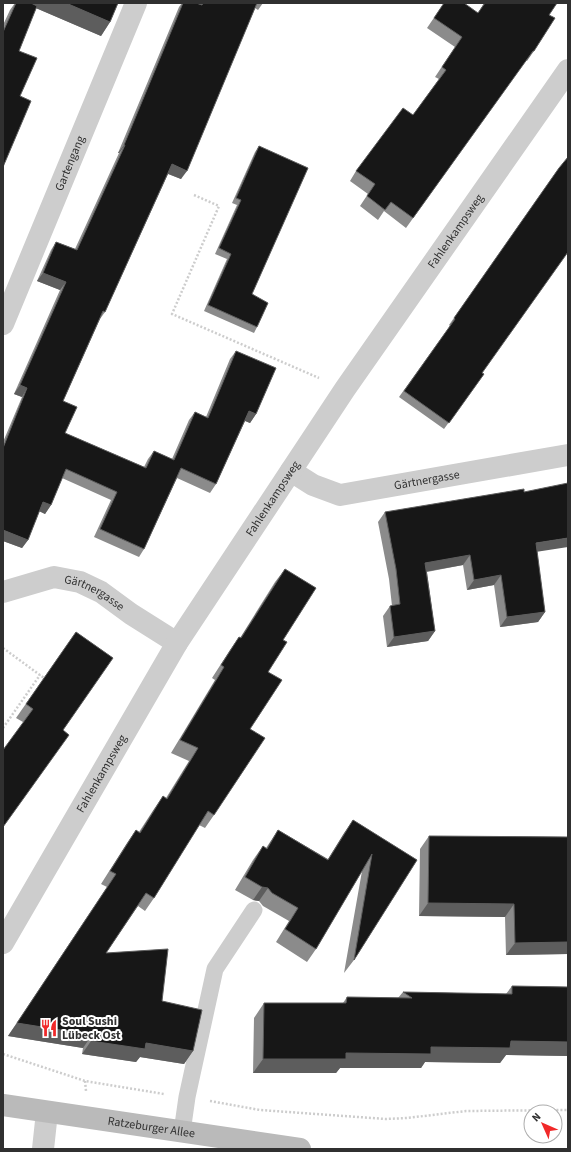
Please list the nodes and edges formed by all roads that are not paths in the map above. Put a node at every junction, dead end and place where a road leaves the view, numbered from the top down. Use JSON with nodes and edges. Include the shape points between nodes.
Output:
{"nodes":[{"id":1,"x":136,"y":3,"type":"edge"},
{"id":2,"x":568,"y":70,"type":"edge"},
{"id":3,"x":3,"y":324,"type":"edge"},
{"id":4,"x":568,"y":456,"type":"edge"},
{"id":5,"x":291,"y":471,"type":"junction"},
{"id":6,"x":3,"y":592,"type":"edge"},
{"id":7,"x":177,"y":644,"type":"junction"},
{"id":8,"x":254,"y":910,"type":"dead end"},
{"id":9,"x":3,"y":943,"type":"edge"},
{"id":10,"x":3,"y":1105,"type":"edge"},
{"id":11,"x":47,"y":1112,"type":"junction"},
{"id":12,"x":182,"y":1132,"type":"junction"},
{"id":13,"x":43,"y":1149,"type":"edge"},
{"id":14,"x":300,"y":1149,"type":"edge"}],
"edges":[{"from":1,"to":3,"type":"street","name":"Gartengang"},
{"from":2,"to":5,"type":"street","name":"Fahlenkampsweg","via":[[345,389]]},
{"from":4,"to":5,"type":"street","name":"Gärtnergasse","via":[[340,495],[313,485]]},
{"from":5,"to":7,"type":"street","name":"Fahlenkampsweg"},
{"from":6,"to":7,"type":"street","name":"Gärtnergasse","via":[[54,577],[80,582],[101,592]]},
{"from":7,"to":9,"type":"street","name":"Fahlenkampsweg"},
{"from":8,"to":12,"type":"lane","via":[[215,969],[186,1097]]},
{"from":10,"to":11,"type":"main road","name":"Ratzeburger Allee"},
{"from":11,"to":12,"type":"main road","name":"Ratzeburger Allee"},
{"from":11,"to":13,"type":"street"},
{"from":12,"to":14,"type":"main road","name":"Ratzeburger Allee"}]}
